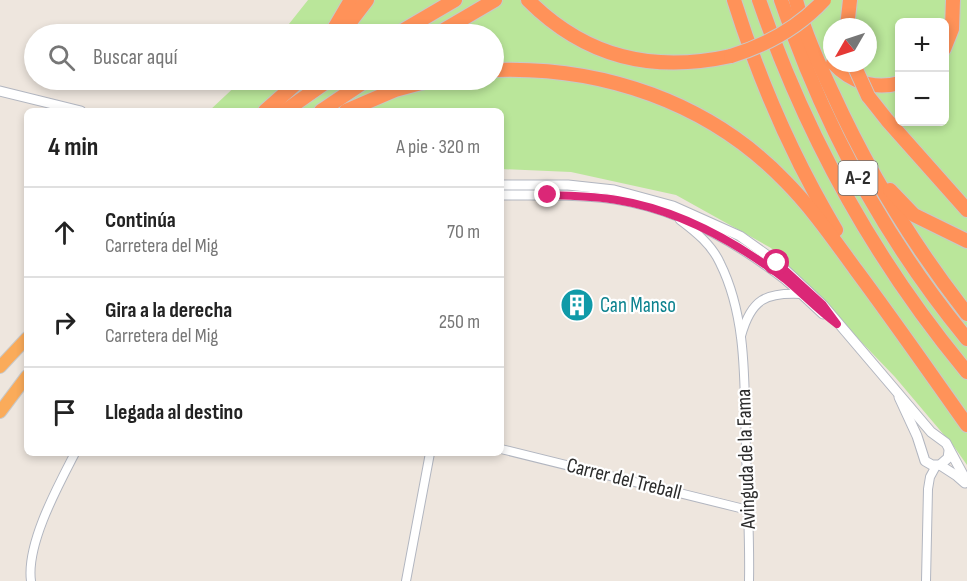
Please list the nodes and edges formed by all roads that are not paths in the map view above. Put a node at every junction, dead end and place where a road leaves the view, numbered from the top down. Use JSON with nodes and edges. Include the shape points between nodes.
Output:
{"nodes":[{"id":1,"x":351,"y":0,"type":"edge"},
{"id":2,"x":367,"y":0,"type":"edge"},
{"id":3,"x":455,"y":0,"type":"edge"},
{"id":4,"x":528,"y":0,"type":"edge"},
{"id":5,"x":734,"y":0,"type":"edge"},
{"id":6,"x":759,"y":0,"type":"edge"},
{"id":7,"x":781,"y":0,"type":"edge"},
{"id":8,"x":798,"y":0,"type":"edge"},
{"id":9,"x":824,"y":0,"type":"edge"},
{"id":10,"x":850,"y":0,"type":"edge"},
{"id":11,"x":953,"y":0,"type":"edge"},
{"id":12,"x":493,"y":1,"type":"edge"},
{"id":13,"x":849,"y":18,"type":"edge"},
{"id":14,"x":337,"y":24,"type":"edge"},
{"id":15,"x":349,"y":24,"type":"edge"},
{"id":16,"x":414,"y":24,"type":"edge"},
{"id":17,"x":454,"y":24,"type":"edge"},
{"id":18,"x":949,"y":38,"type":"edge"},
{"id":19,"x":823,"y":49,"type":"edge"},
{"id":20,"x":504,"y":70,"type":"edge"},
{"id":21,"x":842,"y":72,"type":"edge"},
{"id":22,"x":857,"y":72,"type":"edge"},
{"id":23,"x":895,"y":84,"type":"edge"},
{"id":24,"x":285,"y":90,"type":"edge"},
{"id":25,"x":288,"y":90,"type":"edge"},
{"id":26,"x":315,"y":90,"type":"edge"},
{"id":27,"x":352,"y":90,"type":"edge"},
{"id":28,"x":395,"y":90,"type":"edge"},
{"id":29,"x":0,"y":91,"type":"edge"},
{"id":30,"x":69,"y":108,"type":"edge"},
{"id":31,"x":267,"y":108,"type":"edge"},
{"id":32,"x":267,"y":108,"type":"edge"},
{"id":33,"x":289,"y":108,"type":"edge"},
{"id":34,"x":325,"y":108,"type":"edge"},
{"id":35,"x":353,"y":108,"type":"edge"},
{"id":36,"x":853,"y":137,"type":"junction"},
{"id":37,"x":504,"y":185,"type":"edge"},
{"id":38,"x":504,"y":195,"type":"edge"},
{"id":39,"x":967,"y":210,"type":"edge"},
{"id":40,"x":677,"y":217,"type":"junction"},
{"id":41,"x":967,"y":241,"type":"edge"},
{"id":42,"x":802,"y":294,"type":"junction"},
{"id":43,"x":883,"y":305,"type":"junction"},
{"id":44,"x":967,"y":314,"type":"edge"},
{"id":45,"x":837,"y":324,"type":"junction"},
{"id":46,"x":741,"y":337,"type":"junction"},
{"id":47,"x":967,"y":339,"type":"edge"},
{"id":48,"x":24,"y":341,"type":"edge"},
{"id":49,"x":0,"y":367,"type":"edge"},
{"id":50,"x":967,"y":372,"type":"edge"},
{"id":51,"x":24,"y":377,"type":"edge"},
{"id":52,"x":24,"y":378,"type":"edge"},
{"id":53,"x":898,"y":395,"type":"junction"},
{"id":54,"x":0,"y":402,"type":"edge"},
{"id":55,"x":0,"y":412,"type":"edge"},
{"id":56,"x":967,"y":425,"type":"edge"},
{"id":57,"x":938,"y":438,"type":"junction"},
{"id":58,"x":922,"y":449,"type":"junction"},
{"id":59,"x":504,"y":450,"type":"edge"},
{"id":60,"x":949,"y":451,"type":"junction"},
{"id":61,"x":73,"y":456,"type":"edge"},
{"id":62,"x":429,"y":456,"type":"edge"},
{"id":63,"x":938,"y":465,"type":"junction"},
{"id":64,"x":967,"y":482,"type":"edge"},
{"id":65,"x":967,"y":486,"type":"edge"},
{"id":66,"x":748,"y":510,"type":"junction"},
{"id":67,"x":31,"y":581,"type":"edge"},
{"id":68,"x":406,"y":581,"type":"edge"},
{"id":69,"x":749,"y":581,"type":"edge"},
{"id":70,"x":926,"y":581,"type":"edge"}],
"edges":[{"from":1,"to":14,"type":"highway"},
{"from":2,"to":15,"type":"highway"},
{"from":3,"to":16,"type":"highway"},
{"from":4,"to":9,"type":"highway","bridge":true,"via":[[544,16],[583,42],[631,59],[672,64],[731,56],[777,38]]},
{"from":5,"to":43,"type":"highway","via":[[794,151],[825,213]]},
{"from":6,"to":50,"type":"highway","number":"A-2","via":[[791,87],[849,202],[890,269]]},
{"from":7,"to":47,"type":"highway","number":"A-2","via":[[826,116],[864,189],[903,253]]},
{"from":8,"to":19,"type":"highway"},
{"from":8,"to":36,"type":"highway","via":[[822,71]]},
{"from":10,"to":13,"type":"highway"},
{"from":11,"to":18,"type":"highway"},
{"from":12,"to":17,"type":"highway"},
{"from":20,"to":43,"type":"highway","via":[[550,71],[610,81],[654,94],[708,121],[750,150],[789,185]]},
{"from":21,"to":23,"type":"highway","via":[[858,82]]},
{"from":22,"to":39,"type":"highway","bridge":true,"via":[[868,96],[886,120]]},
{"from":24,"to":31,"type":"highway"},
{"from":25,"to":32,"type":"highway"},
{"from":26,"to":33,"type":"highway"},
{"from":27,"to":34,"type":"highway"},
{"from":28,"to":35,"type":"highway"},
{"from":29,"to":30,"type":"street"},
{"from":36,"to":41,"type":"highway","via":[[903,205],[928,223]]},
{"from":36,"to":44,"type":"highway","via":[[908,232]]},
{"from":37,"to":45,"type":"street","via":[[614,190],[697,215],[741,236],[777,263],[823,305]]},
{"from":38,"to":40,"type":"street","via":[[617,200]]},
{"from":40,"to":42,"type":"street","via":[[739,247]]},
{"from":40,"to":46,"type":"street","via":[[697,233],[720,261]]},
{"from":42,"to":45,"type":"street"},
{"from":42,"to":46,"type":"street","via":[[782,293],[756,303]]},
{"from":43,"to":56,"type":"highway"},
{"from":45,"to":53,"type":"street"},
{"from":46,"to":66,"type":"street","name":"Avinguda de la Fama"},
{"from":48,"to":49,"type":"highway"},
{"from":51,"to":54,"type":"highway"},
{"from":52,"to":55,"type":"highway"},
{"from":53,"to":57,"type":"street"},
{"from":53,"to":58,"type":"street"},
{"from":57,"to":58,"type":"street","via":[[928,440]]},
{"from":57,"to":60,"type":"street"},
{"from":58,"to":63,"type":"street","via":[[925,461]]},
{"from":59,"to":66,"type":"street","name":"Carrer del Treball"},
{"from":60,"to":63,"type":"street","via":[[948,458]]},
{"from":60,"to":64,"type":"street"},
{"from":61,"to":67,"type":"street","via":[[38,535],[30,565]]},
{"from":62,"to":68,"type":"street"},
{"from":63,"to":65,"type":"street"},
{"from":63,"to":70,"type":"street","via":[[928,489]]},
{"from":66,"to":69,"type":"street","name":"Avinguda de la Fama"}]}
